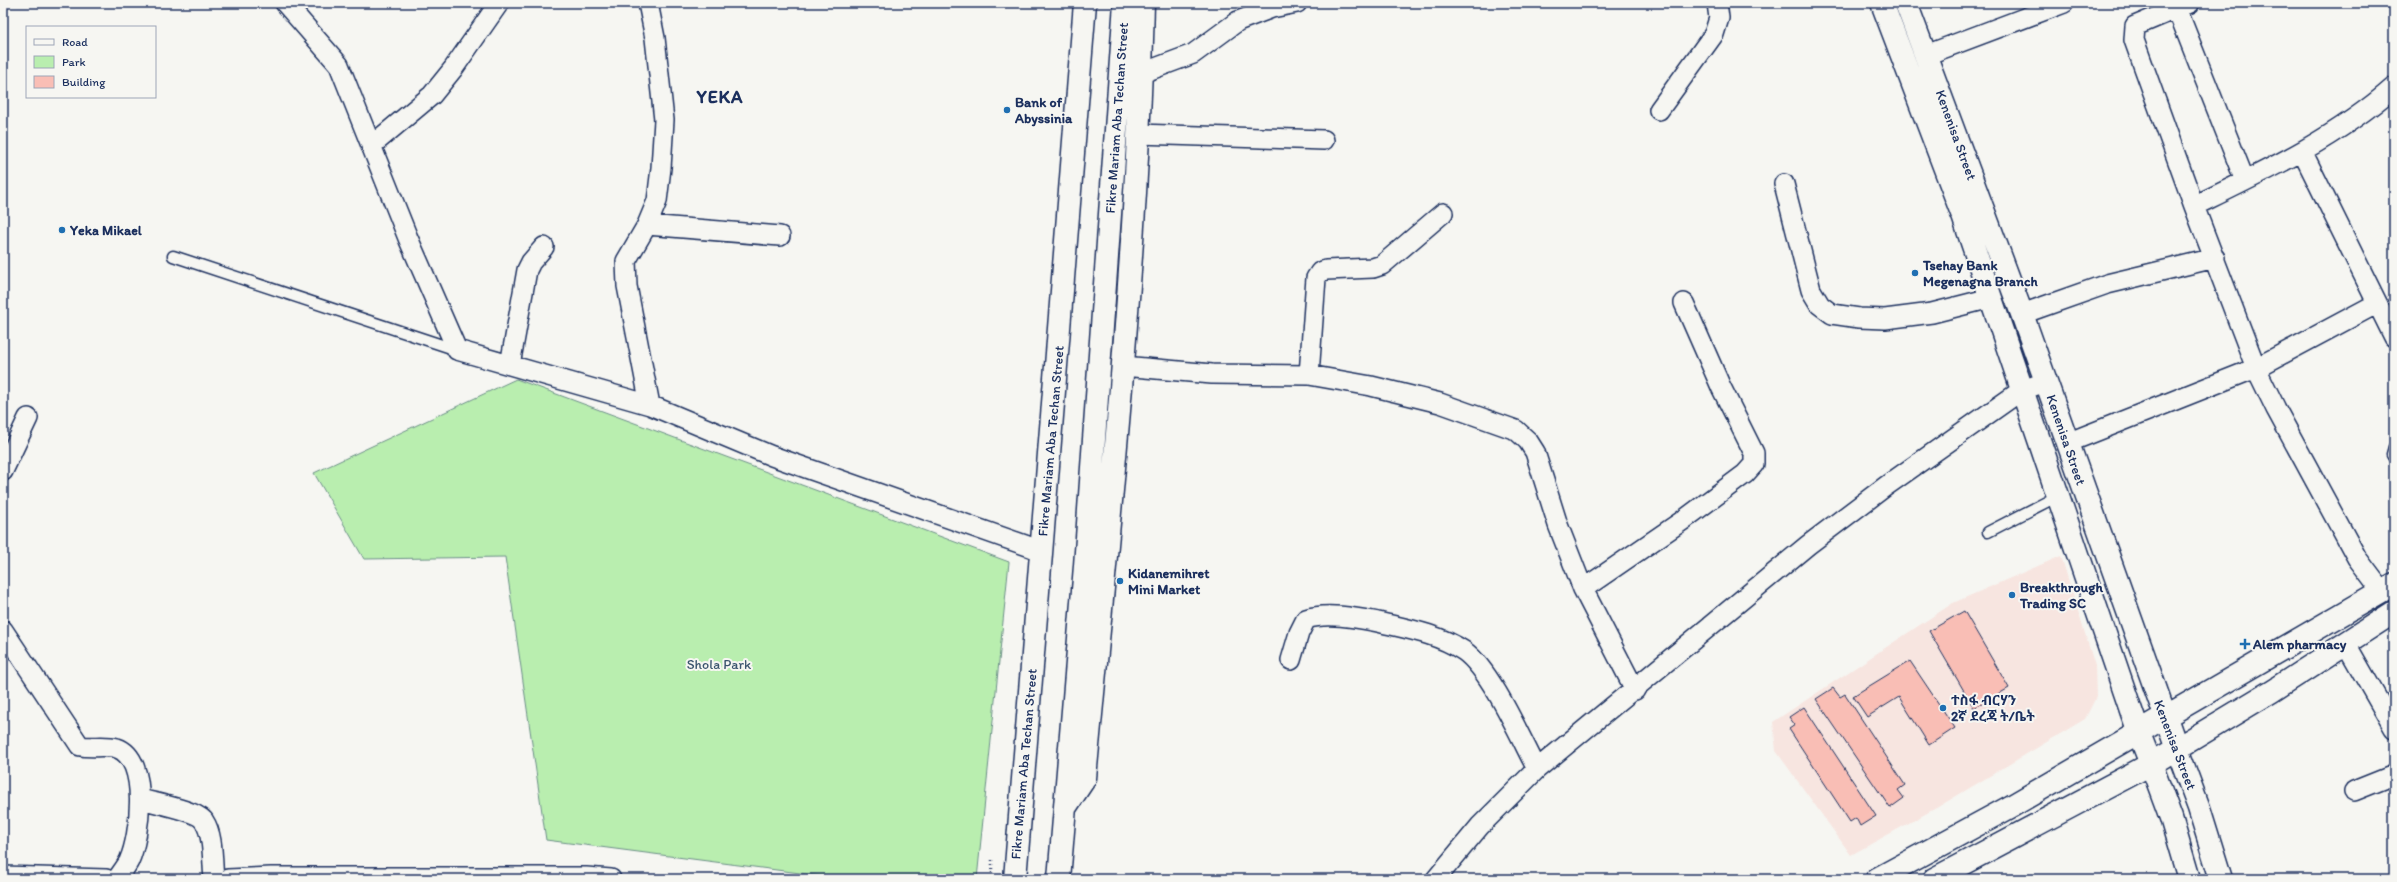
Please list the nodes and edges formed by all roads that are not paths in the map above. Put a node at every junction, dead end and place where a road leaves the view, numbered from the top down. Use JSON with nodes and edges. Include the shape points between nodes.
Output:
{"nodes":[{"id":1,"x":285,"y":3,"type":"edge"},
{"id":2,"x":499,"y":3,"type":"edge"},
{"id":3,"x":648,"y":3,"type":"edge"},
{"id":4,"x":1085,"y":3,"type":"edge"},
{"id":5,"x":1125,"y":3,"type":"edge"},
{"id":6,"x":1143,"y":3,"type":"edge"},
{"id":7,"x":1297,"y":3,"type":"edge"},
{"id":8,"x":1717,"y":3,"type":"edge"},
{"id":9,"x":1882,"y":3,"type":"edge"},
{"id":10,"x":1906,"y":3,"type":"edge"},
{"id":11,"x":2052,"y":5,"type":"edge"},
{"id":12,"x":1271,"y":6,"type":"edge"},
{"id":13,"x":2183,"y":6,"type":"edge"},
{"id":14,"x":1926,"y":55,"type":"junction"},
{"id":15,"x":1142,"y":73,"type":"junction"},
{"id":16,"x":2394,"y":87,"type":"edge"},
{"id":17,"x":1659,"y":110,"type":"dead end"},
{"id":18,"x":1138,"y":134,"type":"junction"},
{"id":19,"x":1324,"y":140,"type":"dead end"},
{"id":20,"x":372,"y":146,"type":"junction"},
{"id":21,"x":2302,"y":151,"type":"junction"},
{"id":22,"x":2245,"y":181,"type":"junction"},
{"id":23,"x":1784,"y":184,"type":"dead end"},
{"id":24,"x":2194,"y":206,"type":"junction"},
{"id":25,"x":1984,"y":209,"type":"junction"},
{"id":26,"x":1443,"y":213,"type":"dead end"},
{"id":27,"x":1963,"y":216,"type":"junction"},
{"id":28,"x":647,"y":225,"type":"junction"},
{"id":29,"x":780,"y":236,"type":"dead end"},
{"id":30,"x":544,"y":247,"type":"dead end"},
{"id":31,"x":174,"y":256,"type":"dead end"},
{"id":32,"x":2215,"y":258,"type":"junction"},
{"id":33,"x":1991,"y":298,"type":"junction"},
{"id":34,"x":1684,"y":304,"type":"dead end"},
{"id":35,"x":2376,"y":304,"type":"junction"},
{"id":36,"x":2022,"y":314,"type":"junction"},
{"id":37,"x":2392,"y":330,"type":"edge"},
{"id":38,"x":457,"y":350,"type":"junction"},
{"id":39,"x":510,"y":365,"type":"junction"},
{"id":40,"x":1124,"y":366,"type":"junction"},
{"id":41,"x":2256,"y":368,"type":"junction"},
{"id":42,"x":1309,"y":375,"type":"junction"},
{"id":43,"x":2046,"y":382,"type":"junction"},
{"id":44,"x":2022,"y":390,"type":"junction"},
{"id":45,"x":650,"y":406,"type":"junction"},
{"id":46,"x":28,"y":418,"type":"dead end"},
{"id":47,"x":2067,"y":442,"type":"junction"},
{"id":48,"x":2394,"y":447,"type":"edge"},
{"id":49,"x":2394,"y":457,"type":"edge"},
{"id":50,"x":3,"y":472,"type":"edge"},
{"id":51,"x":2058,"y":496,"type":"junction"},
{"id":52,"x":1988,"y":532,"type":"dead end"},
{"id":53,"x":1042,"y":551,"type":"junction"},
{"id":54,"x":2394,"y":571,"type":"edge"},
{"id":55,"x":2381,"y":588,"type":"edge"},
{"id":56,"x":1583,"y":589,"type":"junction"},
{"id":57,"x":2391,"y":616,"type":"edge"},
{"id":58,"x":3,"y":630,"type":"edge"},
{"id":59,"x":2346,"y":644,"type":"junction"},
{"id":60,"x":9,"y":654,"type":"edge"},
{"id":61,"x":1291,"y":660,"type":"dead end"},
{"id":62,"x":1635,"y":690,"type":"junction"},
{"id":63,"x":2164,"y":716,"type":"junction"},
{"id":64,"x":2394,"y":728,"type":"edge"},
{"id":65,"x":2138,"y":731,"type":"junction"},
{"id":66,"x":2177,"y":749,"type":"junction"},
{"id":67,"x":2151,"y":764,"type":"junction"},
{"id":68,"x":1537,"y":769,"type":"junction"},
{"id":69,"x":2394,"y":776,"type":"edge"},
{"id":70,"x":2354,"y":792,"type":"dead end"},
{"id":71,"x":141,"y":799,"type":"junction"},
{"id":72,"x":1064,"y":809,"type":"junction"},
{"id":73,"x":1940,"y":845,"type":"junction"},
{"id":74,"x":1954,"y":868,"type":"junction"},
{"id":75,"x":3,"y":876,"type":"edge"},
{"id":76,"x":271,"y":878,"type":"edge"},
{"id":77,"x":357,"y":878,"type":"edge"},
{"id":78,"x":106,"y":879,"type":"edge"},
{"id":79,"x":118,"y":879,"type":"edge"},
{"id":80,"x":214,"y":879,"type":"edge"},
{"id":81,"x":228,"y":879,"type":"edge"},
{"id":82,"x":611,"y":879,"type":"edge"},
{"id":83,"x":1015,"y":879,"type":"edge"},
{"id":84,"x":1059,"y":879,"type":"edge"},
{"id":85,"x":1436,"y":879,"type":"edge"},
{"id":86,"x":1876,"y":879,"type":"edge"},
{"id":87,"x":1934,"y":879,"type":"edge"},
{"id":88,"x":2189,"y":879,"type":"edge"},
{"id":89,"x":2221,"y":879,"type":"edge"}],
"edges":[{"from":1,"to":20,"type":"street","via":[[339,65]]},
{"from":2,"to":20,"type":"street","via":[[432,95]]},
{"from":3,"to":28,"type":"street","via":[[664,120],[657,201]]},
{"from":4,"to":53,"type":"main road","name":"Fikre Mariam Aba Techan Street"},
{"from":5,"to":72,"type":"main road","name":"Fikre Mariam Aba Techan Street","via":[[1085,566]]},
{"from":6,"to":15,"type":"main road"},
{"from":7,"to":12,"type":"street"},
{"from":8,"to":17,"type":"street","via":[[1719,18],[1714,34]]},
{"from":9,"to":27,"type":"main road","name":"Kenenisa Street"},
{"from":10,"to":14,"type":"main road","name":"Kenenisa Street"},
{"from":11,"to":14,"type":"street"},
{"from":12,"to":15,"type":"street","via":[[1238,21],[1193,54]]},
{"from":13,"to":22,"type":"street"},
{"from":13,"to":24,"type":"street","via":[[2136,26],[2134,40]]},
{"from":14,"to":25,"type":"main road","name":"Kenenisa Street"},
{"from":15,"to":18,"type":"main road"},
{"from":16,"to":21,"type":"street","via":[[2346,125]]},
{"from":18,"to":19,"type":"street"},
{"from":18,"to":40,"type":"main road"},
{"from":20,"to":38,"type":"street","via":[[408,238]]},
{"from":21,"to":22,"type":"street"},
{"from":21,"to":35,"type":"street"},
{"from":22,"to":24,"type":"street"},
{"from":23,"to":33,"type":"street","via":[[1811,290],[1820,305],[1832,314],[1885,319],[1932,312]]},
{"from":24,"to":32,"type":"street"},
{"from":25,"to":27,"type":"main road"},
{"from":25,"to":36,"type":"main road","name":"Kenenisa Street"},
{"from":26,"to":42,"type":"street","via":[[1382,265],[1320,272],[1316,278]]},
{"from":27,"to":33,"type":"main road","name":"Kenenisa Street"},
{"from":28,"to":29,"type":"street"},
{"from":28,"to":45,"type":"street","via":[[626,261],[629,293]]},
{"from":30,"to":39,"type":"street","via":[[527,270]]},
{"from":31,"to":38,"type":"lane"},
{"from":32,"to":36,"type":"street","via":[[2107,284]]},
{"from":32,"to":41,"type":"street"},
{"from":33,"to":44,"type":"main road","name":"Kenenisa Street"},
{"from":34,"to":56,"type":"street","via":[[1754,453],[1754,464],[1745,474],[1682,521]]},
{"from":35,"to":37,"type":"street"},
{"from":35,"to":41,"type":"street"},
{"from":36,"to":43,"type":"main road","name":"Kenenisa Street"},
{"from":38,"to":39,"type":"street"},
{"from":39,"to":45,"type":"street"},
{"from":40,"to":42,"type":"street","via":[[1212,374]]},
{"from":40,"to":72,"type":"main road","via":[[1085,778]]},
{"from":41,"to":47,"type":"street"},
{"from":41,"to":55,"type":"street","via":[[2357,558]]},
{"from":42,"to":56,"type":"street","via":[[1440,403],[1516,430],[1528,441],[1534,452]]},
{"from":43,"to":44,"type":"street"},
{"from":43,"to":47,"type":"main road","name":"Kenenisa Street"},
{"from":44,"to":51,"type":"main road","name":"Kenenisa Street"},
{"from":44,"to":62,"type":"street","via":[[1808,544]]},
{"from":45,"to":53,"type":"street","via":[[772,456]]},
{"from":46,"to":50,"type":"street"},
{"from":47,"to":63,"type":"main road","name":"Kenenisa Street"},
{"from":48,"to":49,"type":"lane"},
{"from":51,"to":52,"type":"lane"},
{"from":51,"to":65,"type":"main road","name":"Kenenisa Street"},
{"from":53,"to":83,"type":"main road","name":"Fikre Mariam Aba Techan Street"},
{"from":54,"to":55,"type":"main road","via":[[2385,576]]},
{"from":55,"to":63,"type":"main road","via":[[2255,666]]},
{"from":56,"to":62,"type":"street"},
{"from":57,"to":59,"type":"main road"},
{"from":58,"to":60,"type":"street"},
{"from":59,"to":64,"type":"street"},
{"from":59,"to":66,"type":"main road"},
{"from":60,"to":71,"type":"street","via":[[80,746],[117,748],[126,754],[137,775]]},
{"from":61,"to":68,"type":"street","via":[[1306,619],[1317,616],[1368,620],[1442,639],[1465,652],[1480,669],[1502,700]]},
{"from":62,"to":68,"type":"street"},
{"from":63,"to":65,"type":"main road"},
{"from":63,"to":66,"type":"main road","name":"Kenenisa Street"},
{"from":65,"to":67,"type":"main road","name":"Kenenisa Street"},
{"from":65,"to":73,"type":"main road"},
{"from":66,"to":67,"type":"main road"},
{"from":66,"to":89,"type":"main road","name":"Kenenisa Street"},
{"from":67,"to":74,"type":"main road"},
{"from":67,"to":88,"type":"main road","name":"Kenenisa Street","via":[[2171,818]]},
{"from":68,"to":85,"type":"street","via":[[1480,826]]},
{"from":69,"to":70,"type":"street"},
{"from":71,"to":79,"type":"street","via":[[130,860]]},
{"from":71,"to":80,"type":"street","via":[[194,814],[204,821],[209,837]]},
{"from":72,"to":84,"type":"main road","name":"Fikre Mariam Aba Techan Street"},
{"from":73,"to":74,"type":"main road"},
{"from":73,"to":86,"type":"main road"},
{"from":74,"to":87,"type":"main road"},
{"from":75,"to":78,"type":"street"},
{"from":76,"to":77,"type":"street"},
{"from":76,"to":81,"type":"street"},
{"from":77,"to":82,"type":"street"}]}
